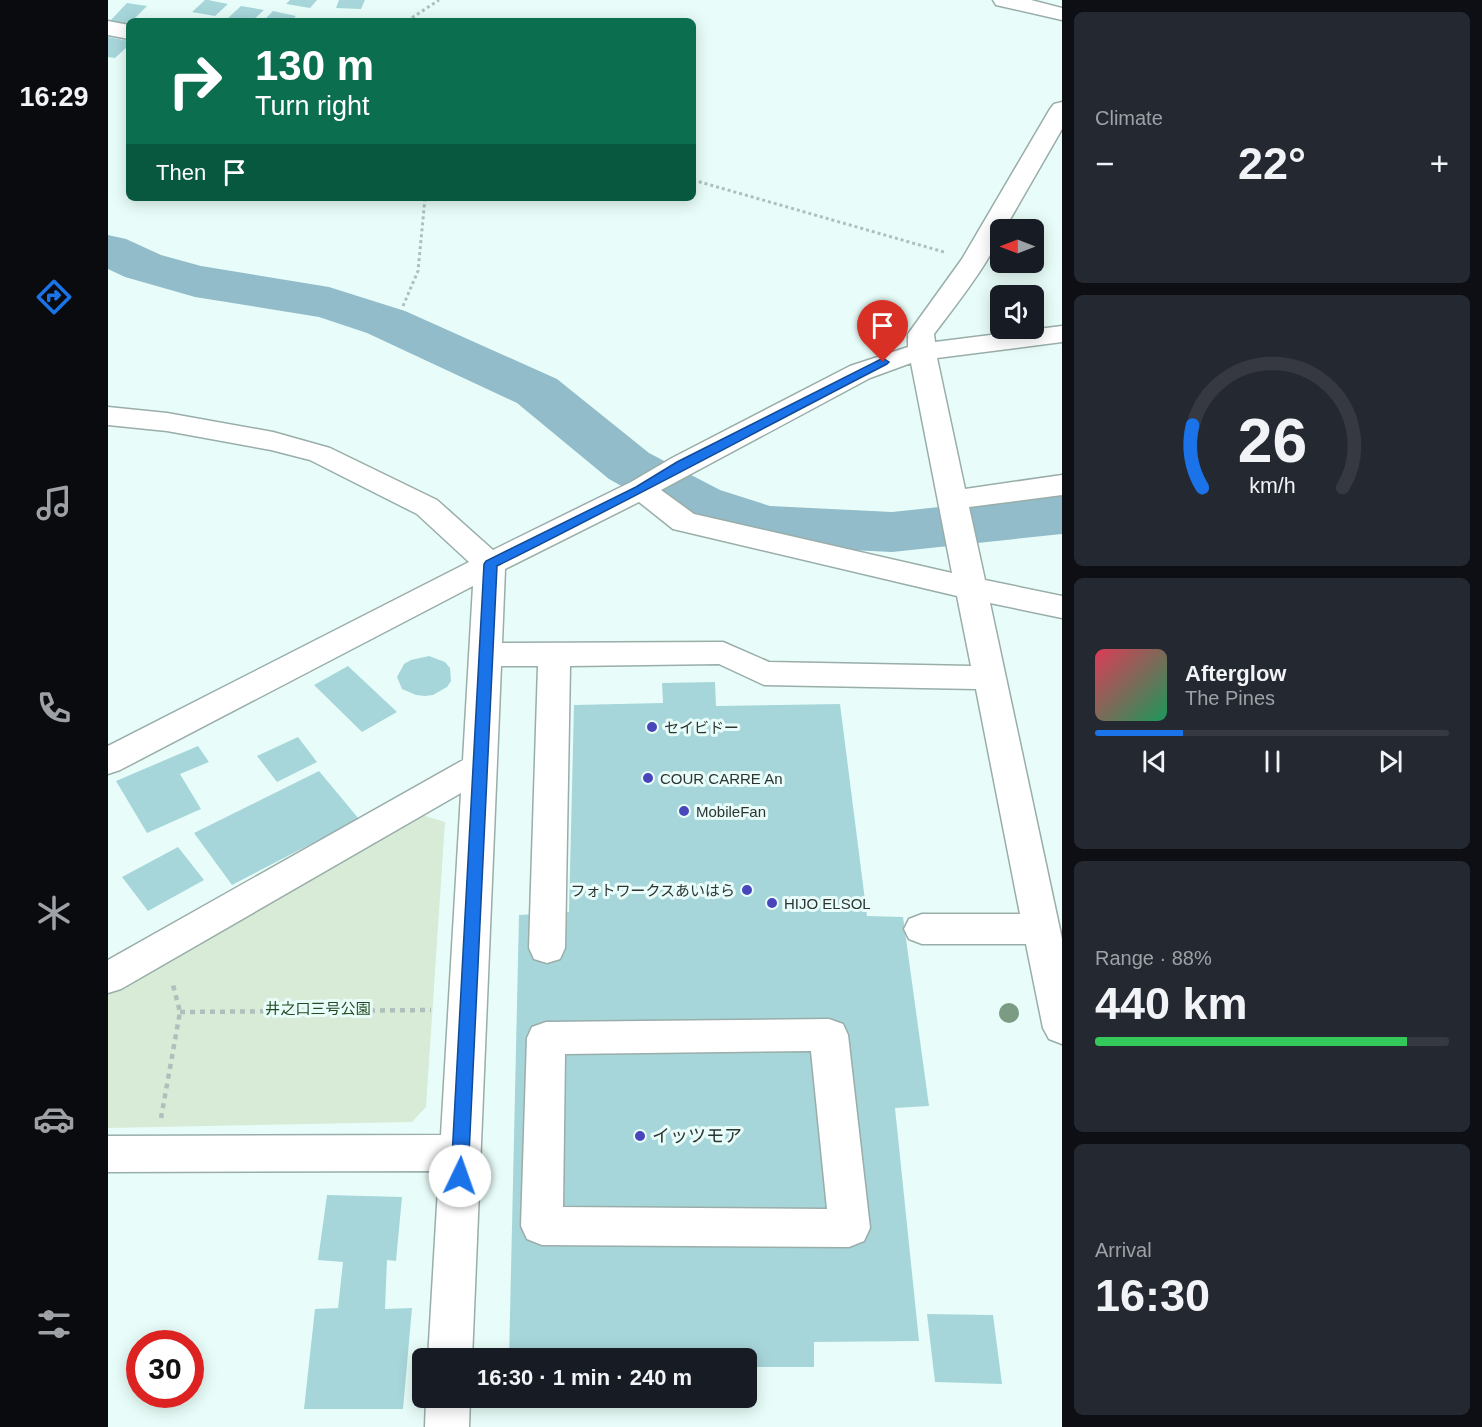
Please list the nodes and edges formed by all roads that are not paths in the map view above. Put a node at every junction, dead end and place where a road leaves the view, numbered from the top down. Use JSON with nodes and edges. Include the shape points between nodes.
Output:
{"nodes":[{"id":1,"x":1004,"y":0,"type":"edge"},
{"id":2,"x":1062,"y":14,"type":"edge"},
{"id":3,"x":108,"y":28,"type":"edge"},
{"id":4,"x":126,"y":31,"type":"edge"},
{"id":5,"x":1062,"y":109,"type":"edge"},
{"id":6,"x":1062,"y":334,"type":"edge"},
{"id":7,"x":922,"y":352,"type":"junction"},
{"id":8,"x":108,"y":416,"type":"edge"},
{"id":9,"x":1062,"y":485,"type":"edge"},
{"id":10,"x":642,"y":489,"type":"junction"},
{"id":11,"x":954,"y":504,"type":"junction"},
{"id":12,"x":490,"y":564,"type":"junction"},
{"id":13,"x":970,"y":588,"type":"junction"},
{"id":14,"x":1062,"y":607,"type":"edge"},
{"id":15,"x":554,"y":654,"type":"junction"},
{"id":16,"x":486,"y":656,"type":"junction"},
{"id":17,"x":989,"y":678,"type":"junction"},
{"id":18,"x":108,"y":761,"type":"edge"},
{"id":19,"x":480,"y":766,"type":"junction"},
{"id":20,"x":922,"y":929,"type":"dead end"},
{"id":21,"x":1041,"y":929,"type":"junction"},
{"id":22,"x":547,"y":948,"type":"dead end"},
{"id":23,"x":108,"y":978,"type":"edge"},
{"id":24,"x":1062,"y":1028,"type":"edge"},
{"id":25,"x":461,"y":1153,"type":"junction"},
{"id":26,"x":108,"y":1154,"type":"edge"},
{"id":27,"x":849,"y":1228,"type":"joint"},
{"id":28,"x":451,"y":1348,"type":"edge"},
{"id":29,"x":448,"y":1408,"type":"edge"},
{"id":30,"x":447,"y":1427,"type":"edge"}],
"edges":[{"from":1,"to":2,"type":"street"},
{"from":3,"to":4,"type":"street"},
{"from":5,"to":7,"type":"street","via":[[974,260],[921,334]]},
{"from":6,"to":7,"type":"street"},
{"from":7,"to":10,"type":"street","via":[[860,372]]},
{"from":7,"to":11,"type":"street"},
{"from":8,"to":12,"type":"street","via":[[167,422],[273,441],[320,454],[427,507]]},
{"from":9,"to":11,"type":"street"},
{"from":10,"to":12,"type":"street"},
{"from":10,"to":13,"type":"street","via":[[684,522]]},
{"from":11,"to":13,"type":"street"},
{"from":12,"to":16,"type":"street"},
{"from":12,"to":18,"type":"street"},
{"from":13,"to":14,"type":"street"},
{"from":13,"to":17,"type":"street"},
{"from":15,"to":16,"type":"street"},
{"from":15,"to":17,"type":"street","via":[[723,653],[764,673]]},
{"from":15,"to":22,"type":"street"},
{"from":16,"to":19,"type":"street"},
{"from":17,"to":21,"type":"street"},
{"from":19,"to":23,"type":"street"},
{"from":19,"to":25,"type":"street"},
{"from":20,"to":21,"type":"street"},
{"from":21,"to":24,"type":"street"},
{"from":25,"to":26,"type":"street"},
{"from":25,"to":28,"type":"street"},
{"from":27,"to":27,"type":"street","via":[[542,1226],[546,1038],[829,1035]]},
{"from":29,"to":30,"type":"street"}]}
